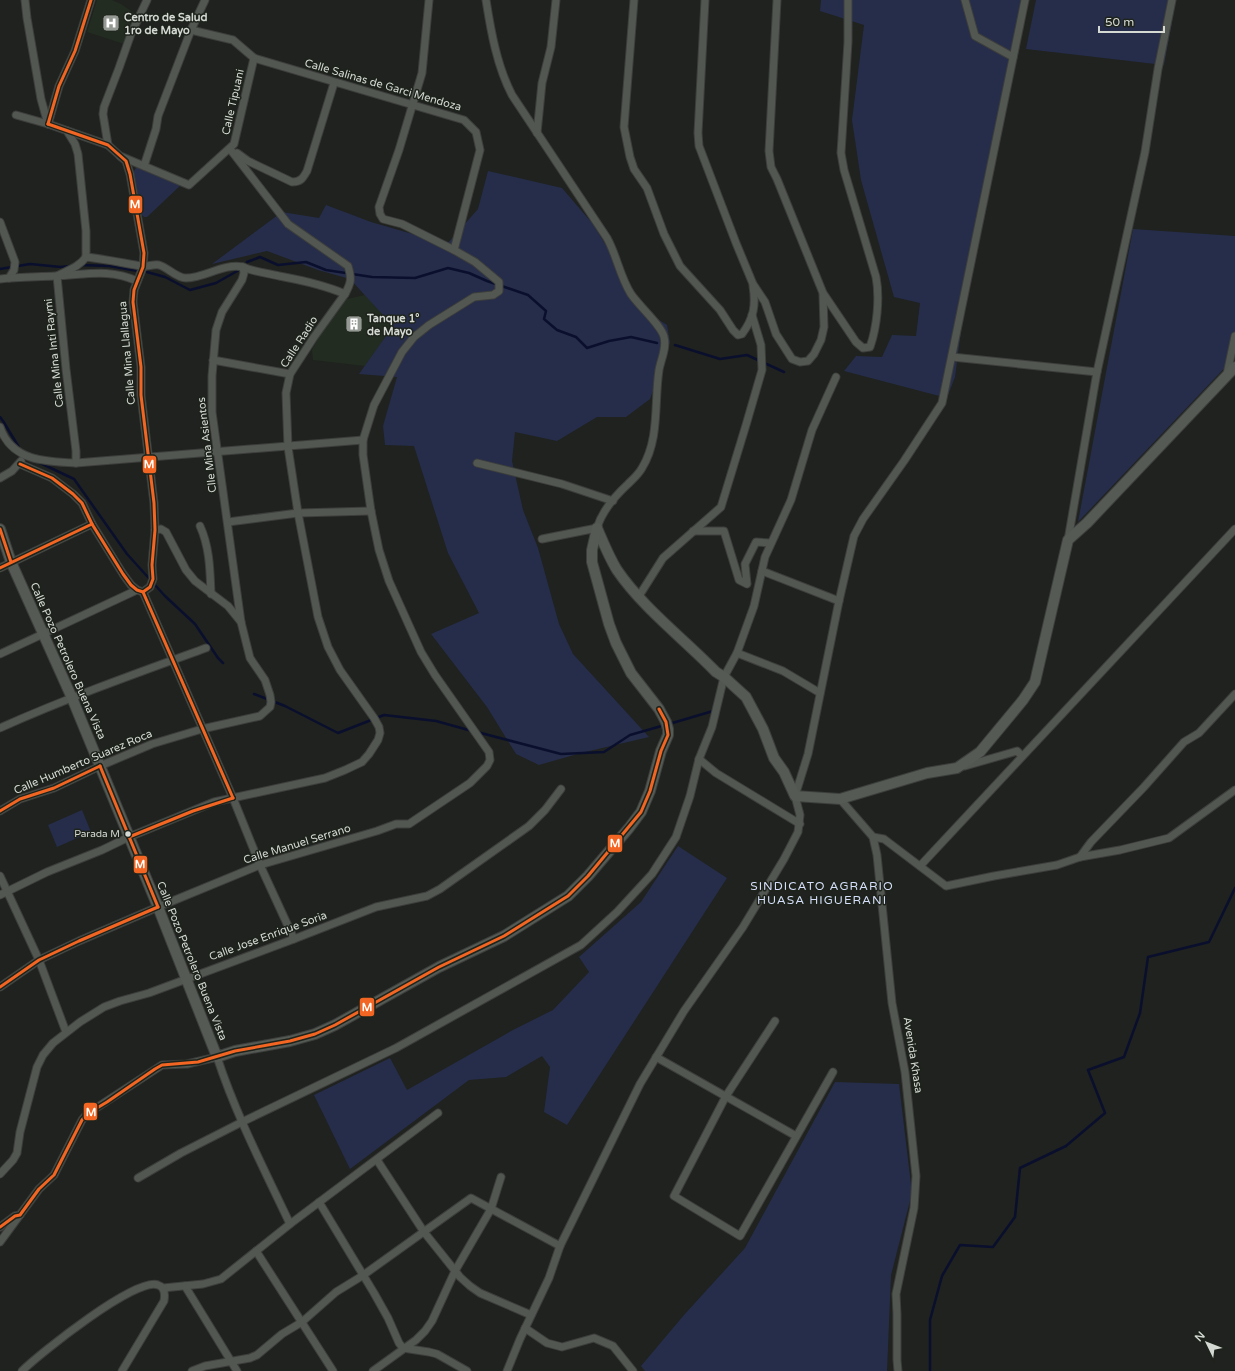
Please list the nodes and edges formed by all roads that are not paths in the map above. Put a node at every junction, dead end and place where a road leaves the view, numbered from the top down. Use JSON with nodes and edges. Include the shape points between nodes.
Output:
{"nodes":[{"id":1,"x":25,"y":0,"type":"edge"},
{"id":2,"x":91,"y":0,"type":"edge"},
{"id":3,"x":147,"y":0,"type":"edge"},
{"id":4,"x":205,"y":0,"type":"edge"},
{"id":5,"x":430,"y":0,"type":"edge"},
{"id":6,"x":486,"y":0,"type":"edge"},
{"id":7,"x":556,"y":0,"type":"edge"},
{"id":8,"x":634,"y":0,"type":"edge"},
{"id":9,"x":705,"y":0,"type":"edge"},
{"id":10,"x":778,"y":0,"type":"edge"},
{"id":11,"x":848,"y":0,"type":"edge"},
{"id":12,"x":965,"y":0,"type":"edge"},
{"id":13,"x":1025,"y":0,"type":"edge"},
{"id":14,"x":1172,"y":0,"type":"edge"},
{"id":15,"x":191,"y":30,"type":"junction"},
{"id":16,"x":1013,"y":57,"type":"junction"},
{"id":17,"x":254,"y":58,"type":"junction"},
{"id":18,"x":334,"y":83,"type":"junction"},
{"id":19,"x":412,"y":105,"type":"junction"},
{"id":20,"x":16,"y":115,"type":"dead end"},
{"id":21,"x":48,"y":124,"type":"junction"},
{"id":22,"x":68,"y":131,"type":"junction"},
{"id":23,"x":537,"y":133,"type":"junction"},
{"id":24,"x":108,"y":145,"type":"junction"},
{"id":25,"x":230,"y":149,"type":"junction"},
{"id":26,"x":120,"y":156,"type":"junction"},
{"id":27,"x":144,"y":166,"type":"junction"},
{"id":28,"x":0,"y":222,"type":"edge"},
{"id":29,"x":454,"y":250,"type":"junction"},
{"id":30,"x":86,"y":257,"type":"junction"},
{"id":31,"x":143,"y":267,"type":"junction"},
{"id":32,"x":243,"y":267,"type":"junction"},
{"id":33,"x":57,"y":276,"type":"junction"},
{"id":34,"x":10,"y":278,"type":"junction"},
{"id":35,"x":0,"y":279,"type":"edge"},
{"id":36,"x":137,"y":281,"type":"junction"},
{"id":37,"x":753,"y":284,"type":"junction"},
{"id":38,"x":823,"y":293,"type":"junction"},
{"id":39,"x":345,"y":294,"type":"junction"},
{"id":40,"x":752,"y":315,"type":"junction"},
{"id":41,"x":1235,"y":336,"type":"edge"},
{"id":42,"x":952,"y":357,"type":"junction"},
{"id":43,"x":213,"y":360,"type":"junction"},
{"id":44,"x":1235,"y":367,"type":"edge"},
{"id":45,"x":1097,"y":372,"type":"junction"},
{"id":46,"x":290,"y":374,"type":"junction"},
{"id":47,"x":1226,"y":376,"type":"junction"},
{"id":48,"x":836,"y":377,"type":"dead end"},
{"id":49,"x":0,"y":427,"type":"edge"},
{"id":50,"x":363,"y":440,"type":"junction"},
{"id":51,"x":288,"y":447,"type":"junction"},
{"id":52,"x":217,"y":451,"type":"junction"},
{"id":53,"x":24,"y":455,"type":"junction"},
{"id":54,"x":149,"y":457,"type":"junction"},
{"id":55,"x":76,"y":463,"type":"junction"},
{"id":56,"x":477,"y":463,"type":"dead end"},
{"id":57,"x":20,"y":464,"type":"junction"},
{"id":58,"x":0,"y":478,"type":"edge"},
{"id":59,"x":613,"y":501,"type":"junction"},
{"id":60,"x":371,"y":511,"type":"junction"},
{"id":61,"x":298,"y":513,"type":"junction"},
{"id":62,"x":228,"y":522,"type":"junction"},
{"id":63,"x":92,"y":524,"type":"junction"},
{"id":64,"x":200,"y":526,"type":"dead end"},
{"id":65,"x":597,"y":528,"type":"junction"},
{"id":66,"x":0,"y":529,"type":"edge"},
{"id":67,"x":1235,"y":529,"type":"edge"},
{"id":68,"x":155,"y":530,"type":"junction"},
{"id":69,"x":693,"y":531,"type":"junction"},
{"id":70,"x":542,"y":539,"type":"dead end"},
{"id":71,"x":1068,"y":540,"type":"junction"},
{"id":72,"x":771,"y":543,"type":"junction"},
{"id":73,"x":11,"y":562,"type":"junction"},
{"id":74,"x":0,"y":568,"type":"edge"},
{"id":75,"x":762,"y":571,"type":"junction"},
{"id":76,"x":140,"y":591,"type":"junction"},
{"id":77,"x":211,"y":594,"type":"junction"},
{"id":78,"x":639,"y":596,"type":"junction"},
{"id":79,"x":839,"y":601,"type":"junction"},
{"id":80,"x":241,"y":622,"type":"junction"},
{"id":81,"x":44,"y":633,"type":"junction"},
{"id":82,"x":206,"y":648,"type":"dead end"},
{"id":83,"x":738,"y":653,"type":"junction"},
{"id":84,"x":0,"y":654,"type":"edge"},
{"id":85,"x":173,"y":660,"type":"junction"},
{"id":86,"x":724,"y":677,"type":"junction"},
{"id":87,"x":820,"y":693,"type":"junction"},
{"id":88,"x":1235,"y":694,"type":"edge"},
{"id":89,"x":72,"y":698,"type":"junction"},
{"id":90,"x":0,"y":728,"type":"edge"},
{"id":91,"x":202,"y":729,"type":"junction"},
{"id":92,"x":1022,"y":756,"type":"junction"},
{"id":93,"x":699,"y":759,"type":"junction"},
{"id":94,"x":100,"y":766,"type":"junction"},
{"id":95,"x":956,"y":768,"type":"junction"},
{"id":96,"x":561,"y":789,"type":"dead end"},
{"id":97,"x":1235,"y":790,"type":"edge"},
{"id":98,"x":795,"y":796,"type":"junction"},
{"id":99,"x":233,"y":798,"type":"junction"},
{"id":100,"x":840,"y":799,"type":"junction"},
{"id":101,"x":0,"y":810,"type":"edge"},
{"id":102,"x":800,"y":824,"type":"junction"},
{"id":103,"x":129,"y":837,"type":"junction"},
{"id":104,"x":873,"y":837,"type":"junction"},
{"id":105,"x":1080,"y":857,"type":"junction"},
{"id":106,"x":260,"y":865,"type":"junction"},
{"id":107,"x":920,"y":866,"type":"junction"},
{"id":108,"x":0,"y":876,"type":"edge"},
{"id":109,"x":7,"y":890,"type":"junction"},
{"id":110,"x":0,"y":894,"type":"edge"},
{"id":111,"x":158,"y":907,"type":"junction"},
{"id":112,"x":294,"y":939,"type":"junction"},
{"id":113,"x":39,"y":960,"type":"junction"},
{"id":114,"x":187,"y":978,"type":"junction"},
{"id":115,"x":0,"y":987,"type":"edge"},
{"id":116,"x":775,"y":1020,"type":"dead end"},
{"id":117,"x":66,"y":1032,"type":"junction"},
{"id":118,"x":217,"y":1057,"type":"junction"},
{"id":119,"x":656,"y":1057,"type":"junction"},
{"id":120,"x":833,"y":1072,"type":"dead end"},
{"id":121,"x":726,"y":1096,"type":"junction"},
{"id":122,"x":438,"y":1113,"type":"dead end"},
{"id":123,"x":242,"y":1122,"type":"junction"},
{"id":124,"x":796,"y":1136,"type":"junction"},
{"id":125,"x":377,"y":1160,"type":"junction"},
{"id":126,"x":0,"y":1174,"type":"edge"},
{"id":127,"x":501,"y":1177,"type":"dead end"},
{"id":128,"x":138,"y":1178,"type":"dead end"},
{"id":129,"x":319,"y":1202,"type":"junction"},
{"id":130,"x":491,"y":1209,"type":"junction"},
{"id":131,"x":20,"y":1215,"type":"junction"},
{"id":132,"x":290,"y":1224,"type":"junction"},
{"id":133,"x":0,"y":1228,"type":"edge"},
{"id":134,"x":424,"y":1232,"type":"junction"},
{"id":135,"x":0,"y":1242,"type":"edge"},
{"id":136,"x":560,"y":1246,"type":"junction"},
{"id":137,"x":256,"y":1251,"type":"junction"},
{"id":138,"x":455,"y":1270,"type":"junction"},
{"id":139,"x":362,"y":1276,"type":"junction"},
{"id":140,"x":185,"y":1286,"type":"junction"},
{"id":141,"x":163,"y":1288,"type":"junction"},
{"id":142,"x":531,"y":1315,"type":"junction"},
{"id":143,"x":302,"y":1322,"type":"junction"},
{"id":144,"x":525,"y":1328,"type":"junction"},
{"id":145,"x":403,"y":1348,"type":"junction"},
{"id":146,"x":231,"y":1362,"type":"junction"},
{"id":147,"x":22,"y":1371,"type":"edge"},
{"id":148,"x":122,"y":1371,"type":"edge"},
{"id":149,"x":192,"y":1371,"type":"edge"},
{"id":150,"x":237,"y":1371,"type":"edge"},
{"id":151,"x":333,"y":1371,"type":"edge"},
{"id":152,"x":373,"y":1371,"type":"edge"},
{"id":153,"x":467,"y":1371,"type":"edge"},
{"id":154,"x":507,"y":1371,"type":"edge"},
{"id":155,"x":633,"y":1371,"type":"edge"},
{"id":156,"x":898,"y":1371,"type":"edge"}],
"edges":[{"from":1,"to":21,"type":"street","via":[[41,99]]},
{"from":2,"to":21,"type":"street","via":[[75,51],[59,86]]},
{"from":3,"to":24,"type":"street","via":[[131,34],[104,106]]},
{"from":4,"to":15,"type":"street"},
{"from":5,"to":19,"type":"street","via":[[422,73]]},
{"from":6,"to":23,"type":"street","via":[[504,79]]},
{"from":7,"to":23,"type":"street","via":[[551,47],[542,83]]},
{"from":8,"to":40,"type":"street","via":[[624,127],[634,169],[646,188],[680,266],[720,310],[738,335],[747,328]]},
{"from":9,"to":37,"type":"street","via":[[699,146]]},
{"from":10,"to":38,"type":"street","via":[[769,151],[771,167]]},
{"from":11,"to":38,"type":"street","via":[[841,153],[876,277],[878,291],[870,347],[863,348],[856,342]]},
{"from":12,"to":16,"type":"street","via":[[975,36]]},
{"from":13,"to":16,"type":"street"},
{"from":14,"to":45,"type":"street","via":[[1145,152]]},
{"from":15,"to":17,"type":"street","name":"Calle Salinas de Garci Mendoza","via":[[233,40]]},
{"from":15,"to":27,"type":"street","via":[[158,116]]},
{"from":16,"to":42,"type":"street"},
{"from":17,"to":18,"type":"street","name":"Calle Salinas de Garci Mendoza"},
{"from":17,"to":25,"type":"street","name":"Calle Tipuani","via":[[236,138]]},
{"from":18,"to":19,"type":"street","name":"Calle Salinas de Garci Mendoza"},
{"from":18,"to":25,"type":"street","via":[[303,179],[292,182],[248,161]]},
{"from":19,"to":29,"type":"street","name":"Calle Salinas de Garci Mendoza","via":[[464,120],[476,132],[480,150]]},
{"from":19,"to":29,"type":"street","via":[[379,207],[380,214],[383,218],[402,224]]},
{"from":20,"to":21,"type":"street"},
{"from":21,"to":22,"type":"street"},
{"from":22,"to":24,"type":"street"},
{"from":22,"to":30,"type":"street","via":[[78,154],[86,231]]},
{"from":23,"to":59,"type":"street","via":[[610,243],[631,294],[662,330],[664,337],[654,434],[647,458],[642,469]]},
{"from":24,"to":26,"type":"street"},
{"from":25,"to":27,"type":"street","via":[[188,185]]},
{"from":25,"to":39,"type":"street","name":"Calle Radio","via":[[288,224],[348,266],[351,275],[350,285]]},
{"from":26,"to":27,"type":"street"},
{"from":26,"to":31,"type":"street","name":"Calle Mina Llallagua","via":[[126,161],[130,174],[143,244]]},
{"from":28,"to":34,"type":"street","via":[[15,262]]},
{"from":29,"to":50,"type":"street","via":[[475,262],[499,282],[499,291],[493,295],[474,297],[429,324],[414,337],[402,352],[374,405]]},
{"from":30,"to":31,"type":"street"},
{"from":30,"to":33,"type":"street","via":[[80,264]]},
{"from":31,"to":32,"type":"street","via":[[158,265],[184,278],[223,268]]},
{"from":31,"to":36,"type":"street","name":"Calle Mina Llallagua"},
{"from":32,"to":39,"type":"street"},
{"from":32,"to":43,"type":"street","name":"Clle Mina Asientos","via":[[242,280],[219,319]]},
{"from":33,"to":34,"type":"street"},
{"from":33,"to":36,"type":"street","via":[[114,273]]},
{"from":33,"to":55,"type":"street","name":"Calle Mina Inti Raymi"},
{"from":34,"to":35,"type":"street"},
{"from":36,"to":54,"type":"street","name":"Calle Mina Llallagua","via":[[133,302]]},
{"from":37,"to":38,"type":"street","via":[[765,302],[776,334],[785,350],[792,359],[800,362],[808,360],[814,354],[821,340],[824,327]]},
{"from":37,"to":40,"type":"street","via":[[755,302]]},
{"from":39,"to":46,"type":"street","name":"Calle Radio"},
{"from":40,"to":69,"type":"street","via":[[762,345],[762,370],[720,507]]},
{"from":41,"to":47,"type":"street"},
{"from":42,"to":45,"type":"street"},
{"from":42,"to":79,"type":"street","via":[[942,402],[854,536]]},
{"from":43,"to":46,"type":"street"},
{"from":43,"to":52,"type":"street","name":"Clle Mina Asientos","via":[[211,391]]},
{"from":44,"to":47,"type":"street"},
{"from":45,"to":71,"type":"street"},
{"from":46,"to":51,"type":"street","name":"Calle Radio","via":[[286,392]]},
{"from":47,"to":71,"type":"street","via":[[1087,524]]},
{"from":48,"to":72,"type":"street","via":[[812,430],[791,500]]},
{"from":49,"to":53,"type":"street","via":[[8,443]]},
{"from":50,"to":51,"type":"street"},
{"from":50,"to":60,"type":"street"},
{"from":51,"to":52,"type":"street"},
{"from":51,"to":61,"type":"street","name":"Calle Radio"},
{"from":52,"to":54,"type":"street"},
{"from":52,"to":62,"type":"street","name":"Clle Mina Asientos"},
{"from":53,"to":55,"type":"street","via":[[46,462]]},
{"from":53,"to":57,"type":"street"},
{"from":54,"to":55,"type":"street"},
{"from":54,"to":68,"type":"street","name":"Calle Mina Llallagua"},
{"from":56,"to":59,"type":"street","via":[[562,484]]},
{"from":57,"to":58,"type":"street"},
{"from":57,"to":63,"type":"street","via":[[52,478],[67,488],[82,503]]},
{"from":59,"to":65,"type":"street","via":[[603,513]]},
{"from":60,"to":61,"type":"street"},
{"from":60,"to":106,"type":"street","name":"Calle Manuel Serrano","via":[[379,550],[389,580],[421,652],[489,752],[490,760],[470,782],[408,824],[396,824]]},
{"from":61,"to":62,"type":"street"},
{"from":61,"to":99,"type":"street","name":"Calle Radio","via":[[317,611],[328,646],[340,670],[374,718],[380,733],[362,762],[345,770],[325,778]]},
{"from":62,"to":80,"type":"street","name":"Clle Mina Asientos"},
{"from":63,"to":73,"type":"street"},
{"from":63,"to":76,"type":"street","via":[[123,574],[131,585]]},
{"from":64,"to":77,"type":"street","via":[[209,557]]},
{"from":65,"to":70,"type":"street"},
{"from":65,"to":78,"type":"street","via":[[617,570]]},
{"from":65,"to":118,"type":"street","via":[[592,562],[609,624],[631,673],[659,709],[668,729],[650,791],[641,812],[568,896],[504,936],[439,967],[315,1034]]},
{"from":66,"to":73,"type":"street","name":"Calle Pozo Petrolero Buena Vista"},
{"from":67,"to":92,"type":"street"},
{"from":68,"to":76,"type":"street","name":"Calle Mina Llallagua","via":[[153,579],[150,587]]},
{"from":68,"to":77,"type":"street","via":[[161,529],[166,532],[186,570]]},
{"from":69,"to":72,"type":"street","via":[[724,531],[739,580],[747,584],[745,564],[756,542]]},
{"from":69,"to":78,"type":"street","via":[[663,558]]},
{"from":71,"to":95,"type":"street","via":[[1035,682],[1019,706],[980,752]]},
{"from":72,"to":75,"type":"street"},
{"from":73,"to":74,"type":"street"},
{"from":73,"to":81,"type":"street","name":"Calle Pozo Petrolero Buena Vista"},
{"from":75,"to":79,"type":"street"},
{"from":75,"to":83,"type":"street","via":[[754,606]]},
{"from":76,"to":81,"type":"street"},
{"from":76,"to":85,"type":"street"},
{"from":77,"to":80,"type":"street","via":[[228,606]]},
{"from":78,"to":86,"type":"street"},
{"from":79,"to":87,"type":"street"},
{"from":80,"to":91,"type":"street","name":"Calle Humberto Suarez Roca","via":[[250,658],[265,680],[270,695],[270,707],[260,716]]},
{"from":81,"to":84,"type":"street"},
{"from":81,"to":89,"type":"street","name":"Calle Pozo Petrolero Buena Vista"},
{"from":82,"to":85,"type":"street"},
{"from":83,"to":86,"type":"street"},
{"from":83,"to":87,"type":"street","via":[[783,671]]},
{"from":85,"to":89,"type":"street"},
{"from":85,"to":91,"type":"street"},
{"from":86,"to":93,"type":"street","via":[[712,727]]},
{"from":86,"to":98,"type":"street","via":[[746,697]]},
{"from":87,"to":98,"type":"street","via":[[808,754]]},
{"from":88,"to":105,"type":"street","via":[[1199,733],[1184,742]]},
{"from":89,"to":90,"type":"street"},
{"from":89,"to":94,"type":"street","name":"Calle Pozo Petrolero Buena Vista"},
{"from":91,"to":94,"type":"street","name":"Calle Humberto Suarez Roca","via":[[152,744]]},
{"from":91,"to":99,"type":"street"},
{"from":92,"to":95,"type":"street","via":[[1017,751]]},
{"from":92,"to":107,"type":"street"},
{"from":93,"to":102,"type":"street","via":[[716,773]]},
{"from":93,"to":123,"type":"street","via":[[676,837],[647,880],[618,912],[581,945],[396,1048]]},
{"from":94,"to":101,"type":"street","name":"Calle Humberto Suarez Roca","via":[[54,788],[20,799]]},
{"from":94,"to":103,"type":"street","name":"Calle Pozo Petrolero Buena Vista"},
{"from":95,"to":100,"type":"street","via":[[927,773]]},
{"from":96,"to":112,"type":"street","name":"Calle Jose Enrique Soria","via":[[529,826],[438,890],[427,896],[376,907]]},
{"from":97,"to":105,"type":"street","via":[[1170,838]]},
{"from":98,"to":100,"type":"street"},
{"from":98,"to":102,"type":"street"},
{"from":99,"to":103,"type":"street","via":[[214,802]]},
{"from":99,"to":106,"type":"street"},
{"from":100,"to":104,"type":"street","name":"Avenida Khasa"},
{"from":102,"to":119,"type":"street","via":[[793,843],[743,927],[684,1011]]},
{"from":103,"to":109,"type":"street"},
{"from":103,"to":111,"type":"street","name":"Calle Pozo Petrolero Buena Vista"},
{"from":104,"to":107,"type":"street","via":[[884,839]]},
{"from":104,"to":156,"type":"street","name":"Avenida Khasa","via":[[892,1003],[905,1072],[916,1176],[914,1208],[896,1294]]},
{"from":105,"to":107,"type":"street","via":[[1057,865],[946,886]]},
{"from":106,"to":111,"type":"street","name":"Calle Manuel Serrano"},
{"from":106,"to":112,"type":"street"},
{"from":108,"to":109,"type":"street"},
{"from":109,"to":110,"type":"street"},
{"from":109,"to":113,"type":"street"},
{"from":111,"to":113,"type":"street","name":"Calle Manuel Serrano"},
{"from":111,"to":114,"type":"street","name":"Calle Pozo Petrolero Buena Vista"},
{"from":112,"to":114,"type":"street","name":"Calle Jose Enrique Soria"},
{"from":113,"to":115,"type":"street","name":"Calle Manuel Serrano"},
{"from":113,"to":117,"type":"street"},
{"from":114,"to":117,"type":"street","name":"Calle Jose Enrique Soria","via":[[104,1007]]},
{"from":114,"to":118,"type":"street","name":"Calle Pozo Petrolero Buena Vista"},
{"from":116,"to":121,"type":"street"},
{"from":117,"to":126,"type":"street","name":"Calle Jose Enrique Soria","via":[[43,1055],[37,1067],[17,1153]]},
{"from":118,"to":123,"type":"street","name":"Calle Pozo Petrolero Buena Vista"},
{"from":118,"to":131,"type":"street","via":[[187,1064],[162,1065],[88,1114],[82,1120],[54,1175],[39,1189]]},
{"from":119,"to":121,"type":"street"},
{"from":119,"to":136,"type":"street"},
{"from":120,"to":124,"type":"street"},
{"from":121,"to":124,"type":"street"},
{"from":121,"to":124,"type":"street","via":[[674,1196],[740,1236]]},
{"from":122,"to":125,"type":"street"},
{"from":123,"to":128,"type":"street"},
{"from":123,"to":132,"type":"street","name":"Calle Pozo Petrolero Buena Vista"},
{"from":125,"to":129,"type":"street"},
{"from":125,"to":134,"type":"street"},
{"from":127,"to":130,"type":"street"},
{"from":129,"to":132,"type":"street"},
{"from":129,"to":139,"type":"street"},
{"from":130,"to":134,"type":"street","via":[[471,1198]]},
{"from":130,"to":136,"type":"street"},
{"from":130,"to":138,"type":"street"},
{"from":131,"to":133,"type":"street"},
{"from":131,"to":135,"type":"street"},
{"from":132,"to":137,"type":"street"},
{"from":134,"to":138,"type":"street"},
{"from":134,"to":139,"type":"street"},
{"from":136,"to":142,"type":"street","via":[[549,1278]]},
{"from":137,"to":140,"type":"street","via":[[221,1279]]},
{"from":137,"to":143,"type":"street"},
{"from":138,"to":142,"type":"street","via":[[480,1293]]},
{"from":138,"to":145,"type":"street","via":[[425,1332]]},
{"from":139,"to":143,"type":"street","via":[[336,1292]]},
{"from":139,"to":145,"type":"street"},
{"from":140,"to":141,"type":"street"},
{"from":140,"to":146,"type":"street"},
{"from":141,"to":147,"type":"street","via":[[152,1284],[124,1296],[67,1334]]},
{"from":141,"to":148,"type":"street","via":[[165,1294],[161,1308]]},
{"from":142,"to":144,"type":"street"},
{"from":143,"to":146,"type":"street","via":[[282,1334],[257,1355]]},
{"from":143,"to":151,"type":"street"},
{"from":144,"to":154,"type":"street"},
{"from":144,"to":155,"type":"street","via":[[547,1343],[562,1347],[594,1338],[607,1343],[613,1346]]},
{"from":145,"to":152,"type":"street"},
{"from":145,"to":153,"type":"street","via":[[437,1354]]},
{"from":146,"to":149,"type":"street"},
{"from":146,"to":150,"type":"street"}]}
